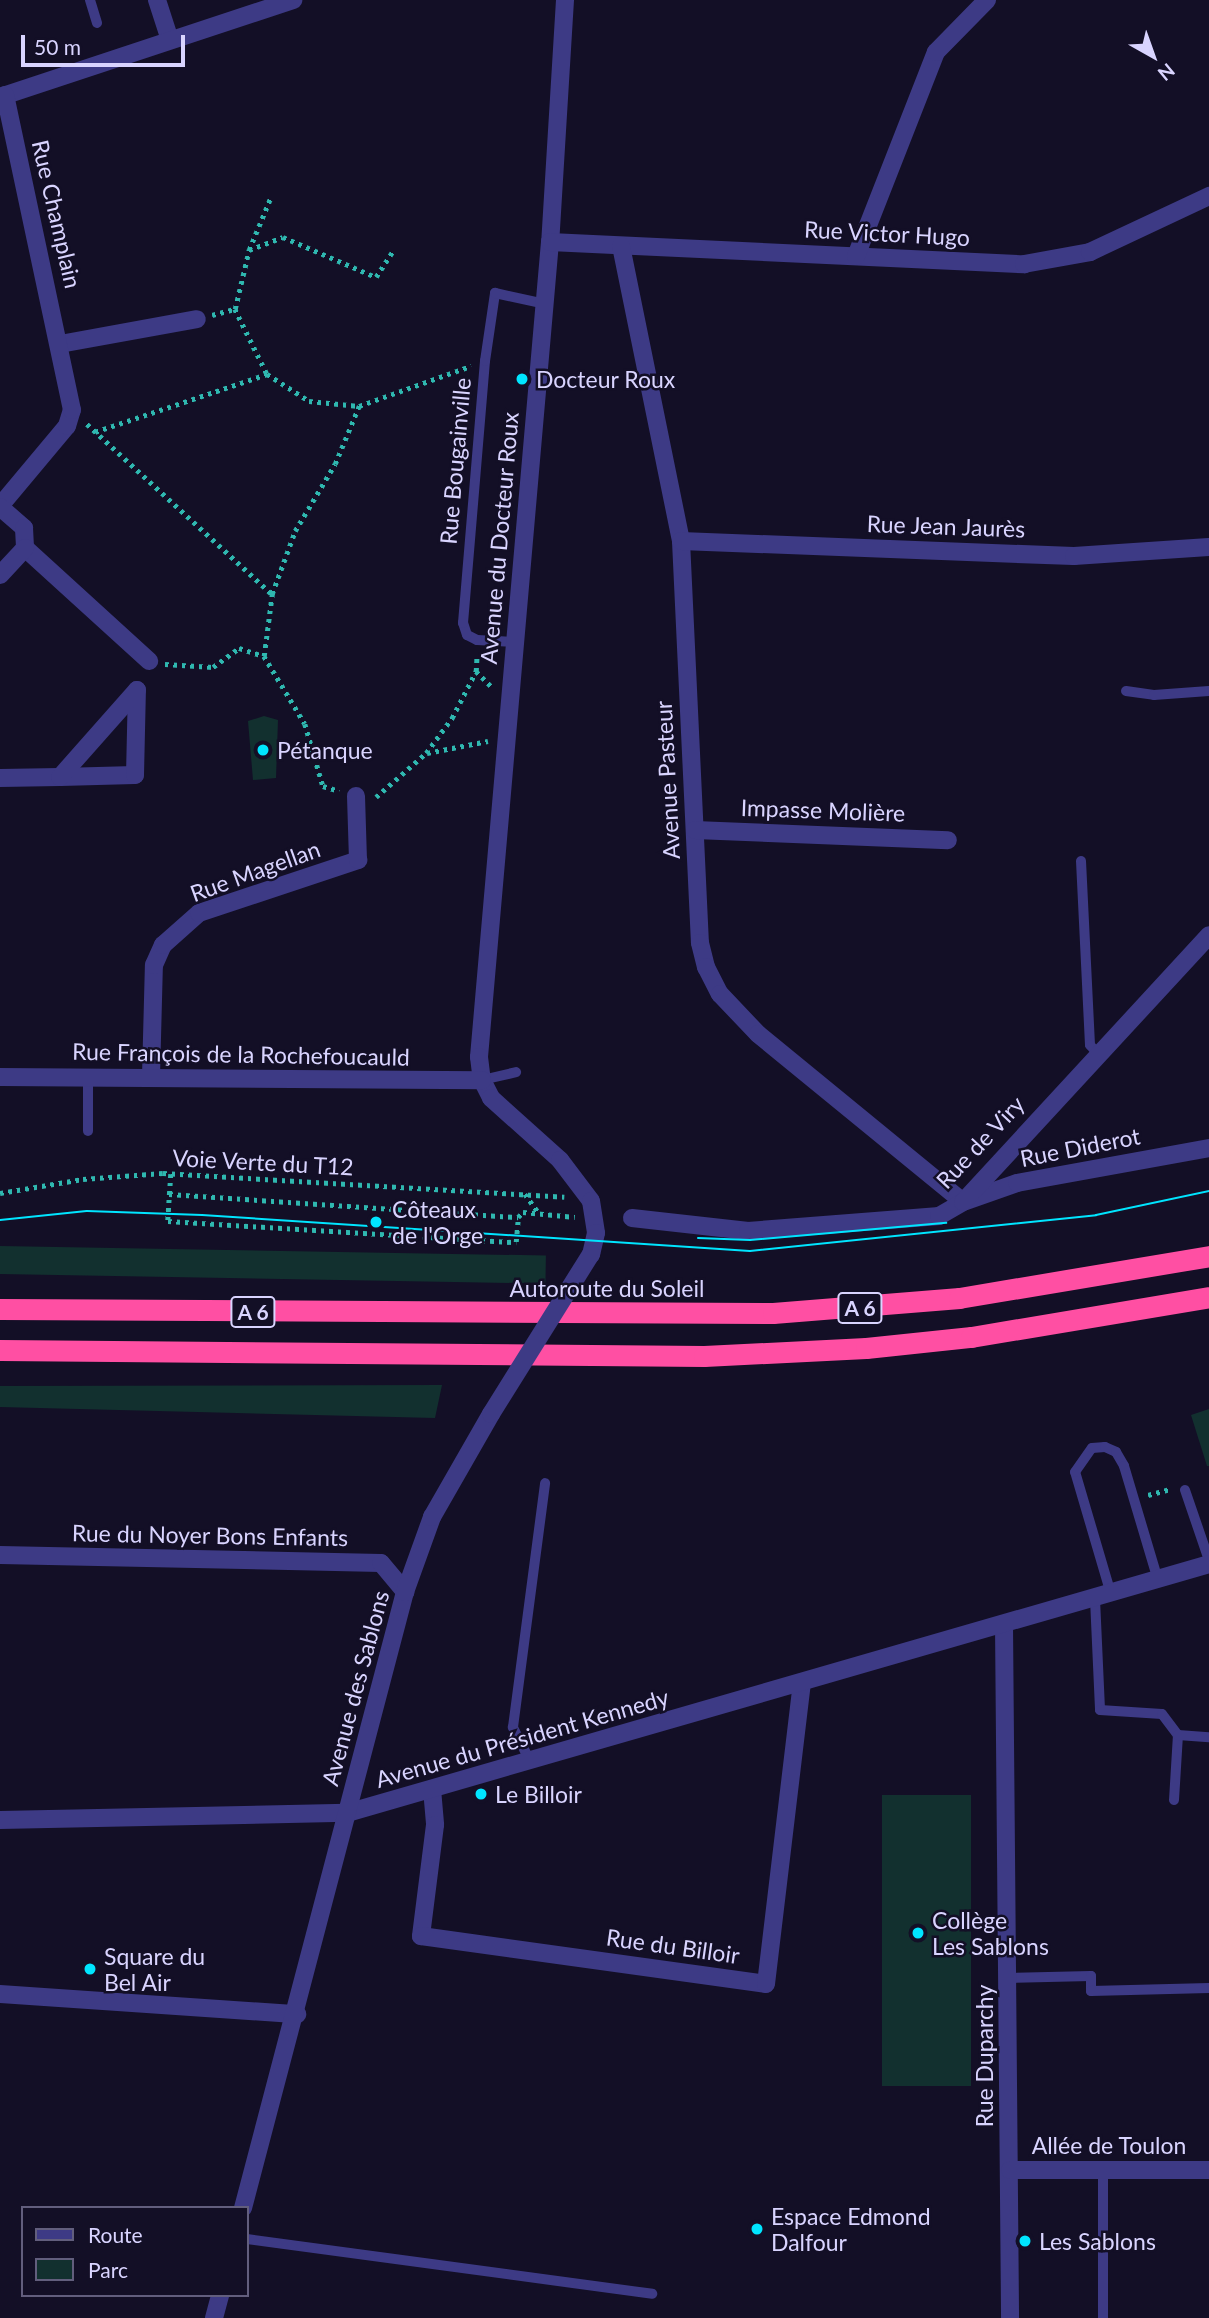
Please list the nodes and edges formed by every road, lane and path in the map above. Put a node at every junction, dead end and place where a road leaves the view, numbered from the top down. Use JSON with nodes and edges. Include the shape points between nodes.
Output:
{"nodes":[{"id":1,"x":90,"y":0,"type":"edge"},
{"id":2,"x":157,"y":0,"type":"edge"},
{"id":3,"x":293,"y":0,"type":"edge"},
{"id":4,"x":565,"y":0,"type":"edge"},
{"id":5,"x":987,"y":0,"type":"edge"},
{"id":6,"x":97,"y":23,"type":"dead end"},
{"id":7,"x":170,"y":40,"type":"junction"},
{"id":8,"x":3,"y":96,"type":"edge"},
{"id":9,"x":1209,"y":196,"type":"edge"},
{"id":10,"x":270,"y":199,"type":"dead end"},
{"id":11,"x":550,"y":242,"type":"junction"},
{"id":12,"x":621,"y":246,"type":"junction"},
{"id":13,"x":249,"y":250,"type":"junction"},
{"id":14,"x":393,"y":251,"type":"dead end"},
{"id":15,"x":856,"y":256,"type":"junction"},
{"id":16,"x":545,"y":304,"type":"junction"},
{"id":17,"x":235,"y":309,"type":"junction"},
{"id":18,"x":197,"y":318,"type":"joint"},
{"id":19,"x":60,"y":344,"type":"junction"},
{"id":20,"x":485,"y":361,"type":"junction"},
{"id":21,"x":267,"y":374,"type":"junction"},
{"id":22,"x":359,"y":406,"type":"junction"},
{"id":23,"x":72,"y":410,"type":"junction"},
{"id":24,"x":95,"y":432,"type":"junction"},
{"id":25,"x":0,"y":507,"type":"edge"},
{"id":26,"x":681,"y":541,"type":"junction"},
{"id":27,"x":1209,"y":547,"type":"edge"},
{"id":28,"x":25,"y":548,"type":"junction"},
{"id":29,"x":0,"y":575,"type":"edge"},
{"id":30,"x":272,"y":594,"type":"junction"},
{"id":31,"x":477,"y":640,"type":"junction"},
{"id":32,"x":515,"y":642,"type":"junction"},
{"id":33,"x":264,"y":656,"type":"junction"},
{"id":34,"x":149,"y":661,"type":"joint"},
{"id":35,"x":476,"y":671,"type":"junction"},
{"id":36,"x":492,"y":687,"type":"dead end"},
{"id":37,"x":1126,"y":691,"type":"dead end"},
{"id":38,"x":1209,"y":691,"type":"edge"},
{"id":39,"x":488,"y":741,"type":"dead end"},
{"id":40,"x":426,"y":753,"type":"junction"},
{"id":41,"x":60,"y":777,"type":"junction"},
{"id":42,"x":0,"y":778,"type":"edge"},
{"id":43,"x":357,"y":805,"type":"junction"},
{"id":44,"x":695,"y":830,"type":"junction"},
{"id":45,"x":948,"y":840,"type":"dead end"},
{"id":46,"x":1081,"y":861,"type":"dead end"},
{"id":47,"x":1209,"y":935,"type":"edge"},
{"id":48,"x":1098,"y":1054,"type":"junction"},
{"id":49,"x":516,"y":1072,"type":"dead end"},
{"id":50,"x":151,"y":1076,"type":"junction"},
{"id":51,"x":0,"y":1077,"type":"edge"},
{"id":52,"x":88,"y":1077,"type":"junction"},
{"id":53,"x":482,"y":1080,"type":"junction"},
{"id":54,"x":88,"y":1131,"type":"dead end"},
{"id":55,"x":1209,"y":1148,"type":"edge"},
{"id":56,"x":170,"y":1174,"type":"junction"},
{"id":57,"x":0,"y":1193,"type":"edge"},
{"id":58,"x":169,"y":1194,"type":"junction"},
{"id":59,"x":963,"y":1202,"type":"junction"},
{"id":60,"x":539,"y":1214,"type":"junction"},
{"id":61,"x":518,"y":1217,"type":"junction"},
{"id":62,"x":575,"y":1217,"type":"dead end"},
{"id":63,"x":632,"y":1218,"type":"dead end"},
{"id":64,"x":1209,"y":1256,"type":"edge"},
{"id":65,"x":1209,"y":1297,"type":"edge"},
{"id":66,"x":0,"y":1309,"type":"edge"},
{"id":67,"x":0,"y":1350,"type":"edge"},
{"id":68,"x":545,"y":1483,"type":"dead end"},
{"id":69,"x":1185,"y":1490,"type":"joint"},
{"id":70,"x":1134,"y":1499,"type":"junction"},
{"id":71,"x":0,"y":1555,"type":"edge"},
{"id":72,"x":1209,"y":1562,"type":"edge"},
{"id":73,"x":1158,"y":1580,"type":"junction"},
{"id":74,"x":405,"y":1592,"type":"junction"},
{"id":75,"x":1103,"y":1597,"type":"junction"},
{"id":76,"x":1004,"y":1625,"type":"junction"},
{"id":77,"x":803,"y":1683,"type":"junction"},
{"id":78,"x":1178,"y":1735,"type":"junction"},
{"id":79,"x":1209,"y":1737,"type":"edge"},
{"id":80,"x":530,"y":1761,"type":"junction"},
{"id":81,"x":432,"y":1789,"type":"junction"},
{"id":82,"x":1174,"y":1800,"type":"dead end"},
{"id":83,"x":347,"y":1813,"type":"junction"},
{"id":84,"x":0,"y":1820,"type":"edge"},
{"id":85,"x":1008,"y":1978,"type":"junction"},
{"id":86,"x":1209,"y":1988,"type":"edge"},
{"id":87,"x":0,"y":1994,"type":"edge"},
{"id":88,"x":296,"y":2014,"type":"junction"},
{"id":89,"x":1103,"y":2168,"type":"junction"},
{"id":90,"x":1010,"y":2170,"type":"junction"},
{"id":91,"x":1209,"y":2170,"type":"edge"},
{"id":92,"x":244,"y":2206,"type":"edge"},
{"id":93,"x":248,"y":2239,"type":"edge"},
{"id":94,"x":652,"y":2294,"type":"dead end"},
{"id":95,"x":219,"y":2297,"type":"edge"},
{"id":96,"x":214,"y":2318,"type":"edge"},
{"id":97,"x":1010,"y":2318,"type":"edge"},
{"id":98,"x":1103,"y":2318,"type":"edge"}],
"edges":[{"from":1,"to":6,"type":"lane"},
{"from":2,"to":7,"type":"street"},
{"from":3,"to":7,"type":"street"},
{"from":4,"to":11,"type":"street","name":"Avenue du Docteur Roux"},
{"from":5,"to":15,"type":"street","via":[[936,52]]},
{"from":7,"to":8,"type":"street"},
{"from":8,"to":19,"type":"street","name":"Rue Champlain"},
{"from":9,"to":15,"type":"street","name":"Rue Victor Hugo","via":[[1090,252],[1024,264]]},
{"from":10,"to":13,"type":"path"},
{"from":11,"to":12,"type":"street","name":"Rue Victor Hugo"},
{"from":11,"to":16,"type":"street","name":"Avenue du Docteur Roux"},
{"from":12,"to":15,"type":"street","name":"Rue Victor Hugo"},
{"from":12,"to":26,"type":"street","name":"Avenue Pasteur"},
{"from":13,"to":14,"type":"path","via":[[283,237],[376,276]]},
{"from":13,"to":17,"type":"path"},
{"from":16,"to":20,"type":"lane","name":"Rue Bougainville","via":[[495,293]]},
{"from":16,"to":32,"type":"street","name":"Avenue du Docteur Roux"},
{"from":17,"to":18,"type":"path"},
{"from":17,"to":21,"type":"path"},
{"from":18,"to":19,"type":"street"},
{"from":19,"to":23,"type":"street","name":"Rue Champlain"},
{"from":20,"to":22,"type":"path"},
{"from":20,"to":31,"type":"lane","name":"Rue Bougainville","via":[[463,623],[467,635]]},
{"from":21,"to":22,"type":"path","via":[[309,401]]},
{"from":21,"to":24,"type":"path"},
{"from":22,"to":30,"type":"path","via":[[335,464],[295,531]]},
{"from":23,"to":24,"type":"path"},
{"from":23,"to":25,"type":"street","via":[[67,426]]},
{"from":24,"to":30,"type":"path"},
{"from":25,"to":28,"type":"street","via":[[24,528]]},
{"from":26,"to":27,"type":"street","name":"Rue Jean Jaurès","via":[[1074,556]]},
{"from":26,"to":44,"type":"street","name":"Avenue Pasteur"},
{"from":28,"to":29,"type":"street"},
{"from":28,"to":34,"type":"street"},
{"from":30,"to":33,"type":"path"},
{"from":31,"to":32,"type":"lane"},
{"from":31,"to":35,"type":"path"},
{"from":32,"to":53,"type":"street","name":"Avenue du Docteur Roux","via":[[479,1057]]},
{"from":33,"to":34,"type":"path","via":[[239,648],[213,667]]},
{"from":33,"to":43,"type":"path","via":[[305,724],[323,786]]},
{"from":35,"to":36,"type":"path"},
{"from":35,"to":40,"type":"path","via":[[452,718]]},
{"from":37,"to":38,"type":"lane","via":[[1154,695]]},
{"from":39,"to":40,"type":"path"},
{"from":40,"to":43,"type":"path"},
{"from":41,"to":41,"type":"street","via":[[111,719],[137,690],[135,775]]},
{"from":41,"to":42,"type":"street"},
{"from":43,"to":50,"type":"street","name":"Rue Magellan","via":[[358,860],[199,913],[163,945],[154,965]]},
{"from":44,"to":45,"type":"street","name":"Impasse Molière"},
{"from":44,"to":59,"type":"street","name":"Avenue Pasteur","via":[[700,943],[720,994],[758,1034]]},
{"from":46,"to":48,"type":"lane","via":[[1090,1045]]},
{"from":47,"to":48,"type":"street","name":"Rue de Viry"},
{"from":48,"to":59,"type":"street","name":"Rue de Viry"},
{"from":49,"to":53,"type":"lane"},
{"from":50,"to":52,"type":"street","name":"Rue François de la Rochefoucauld"},
{"from":50,"to":53,"type":"street","name":"Rue François de la Rochefoucauld"},
{"from":51,"to":52,"type":"street","name":"Rue François de la Rochefoucauld"},
{"from":52,"to":54,"type":"lane"},
{"from":53,"to":74,"type":"street","name":"Avenue des Sablons","bridge":true,"via":[[491,1098],[579,1180],[594,1216],[591,1254],[432,1517]]},
{"from":55,"to":59,"type":"street","name":"Rue Diderot","via":[[1017,1184]]},
{"from":56,"to":57,"type":"path","name":"Voie Verte du T12","via":[[83,1179]]},
{"from":56,"to":58,"type":"path"},
{"from":56,"to":60,"type":"path","name":"Voie Verte du T12","via":[[525,1194]]},
{"from":58,"to":61,"type":"path"},
{"from":58,"to":61,"type":"path","via":[[168,1220],[516,1242]]},
{"from":59,"to":63,"type":"street","name":"Rue de Viry","via":[[939,1216],[748,1231]]},
{"from":60,"to":61,"type":"path","via":[[523,1212]]},
{"from":60,"to":62,"type":"path"},
{"from":64,"to":66,"type":"highway","name":"Autoroute du Soleil","number":"A 6","via":[[984,1294],[773,1313]]},
{"from":65,"to":67,"type":"highway","number":"A 6","via":[[971,1337],[866,1348],[718,1355]]},
{"from":68,"to":80,"type":"lane","via":[[513,1727]]},
{"from":69,"to":70,"type":"path","via":[[1173,1488]]},
{"from":69,"to":72,"type":"lane"},
{"from":70,"to":73,"type":"lane"},
{"from":70,"to":75,"type":"lane","via":[[1116,1452],[1092,1448],[1082,1457],[1075,1472]]},
{"from":71,"to":74,"type":"street","name":"Rue du Noyer Bons Enfants","via":[[381,1563]]},
{"from":72,"to":73,"type":"street","name":"Avenue du Président Kennedy"},
{"from":73,"to":75,"type":"street","name":"Avenue du Président Kennedy"},
{"from":74,"to":83,"type":"street","name":"Avenue des Sablons"},
{"from":75,"to":76,"type":"street","name":"Avenue du Président Kennedy"},
{"from":75,"to":78,"type":"lane","via":[[1100,1710],[1162,1714]]},
{"from":76,"to":77,"type":"street","name":"Avenue du Président Kennedy"},
{"from":76,"to":85,"type":"street","name":"Rue Duparchy"},
{"from":77,"to":80,"type":"street","name":"Avenue du Président Kennedy"},
{"from":77,"to":81,"type":"street","name":"Rue du Billoir","via":[[766,1984],[421,1936],[435,1825]]},
{"from":78,"to":79,"type":"lane"},
{"from":78,"to":82,"type":"lane"},
{"from":80,"to":81,"type":"street","name":"Avenue du Président Kennedy"},
{"from":81,"to":83,"type":"street","name":"Avenue du Président Kennedy"},
{"from":83,"to":84,"type":"street","name":"Avenue du Président Kennedy"},
{"from":83,"to":88,"type":"street","name":"Avenue des Sablons"},
{"from":85,"to":86,"type":"lane","via":[[1091,1976],[1091,1991]]},
{"from":85,"to":90,"type":"street","name":"Rue Duparchy"},
{"from":87,"to":88,"type":"street"},
{"from":88,"to":92,"type":"street","name":"Avenue des Sablons"},
{"from":89,"to":90,"type":"street","name":"Allée de Toulon"},
{"from":89,"to":91,"type":"street","name":"Allée de Toulon"},
{"from":89,"to":98,"type":"lane"},
{"from":90,"to":97,"type":"street","name":"Rue Duparchy"},
{"from":93,"to":94,"type":"lane"},
{"from":95,"to":96,"type":"street"}]}
